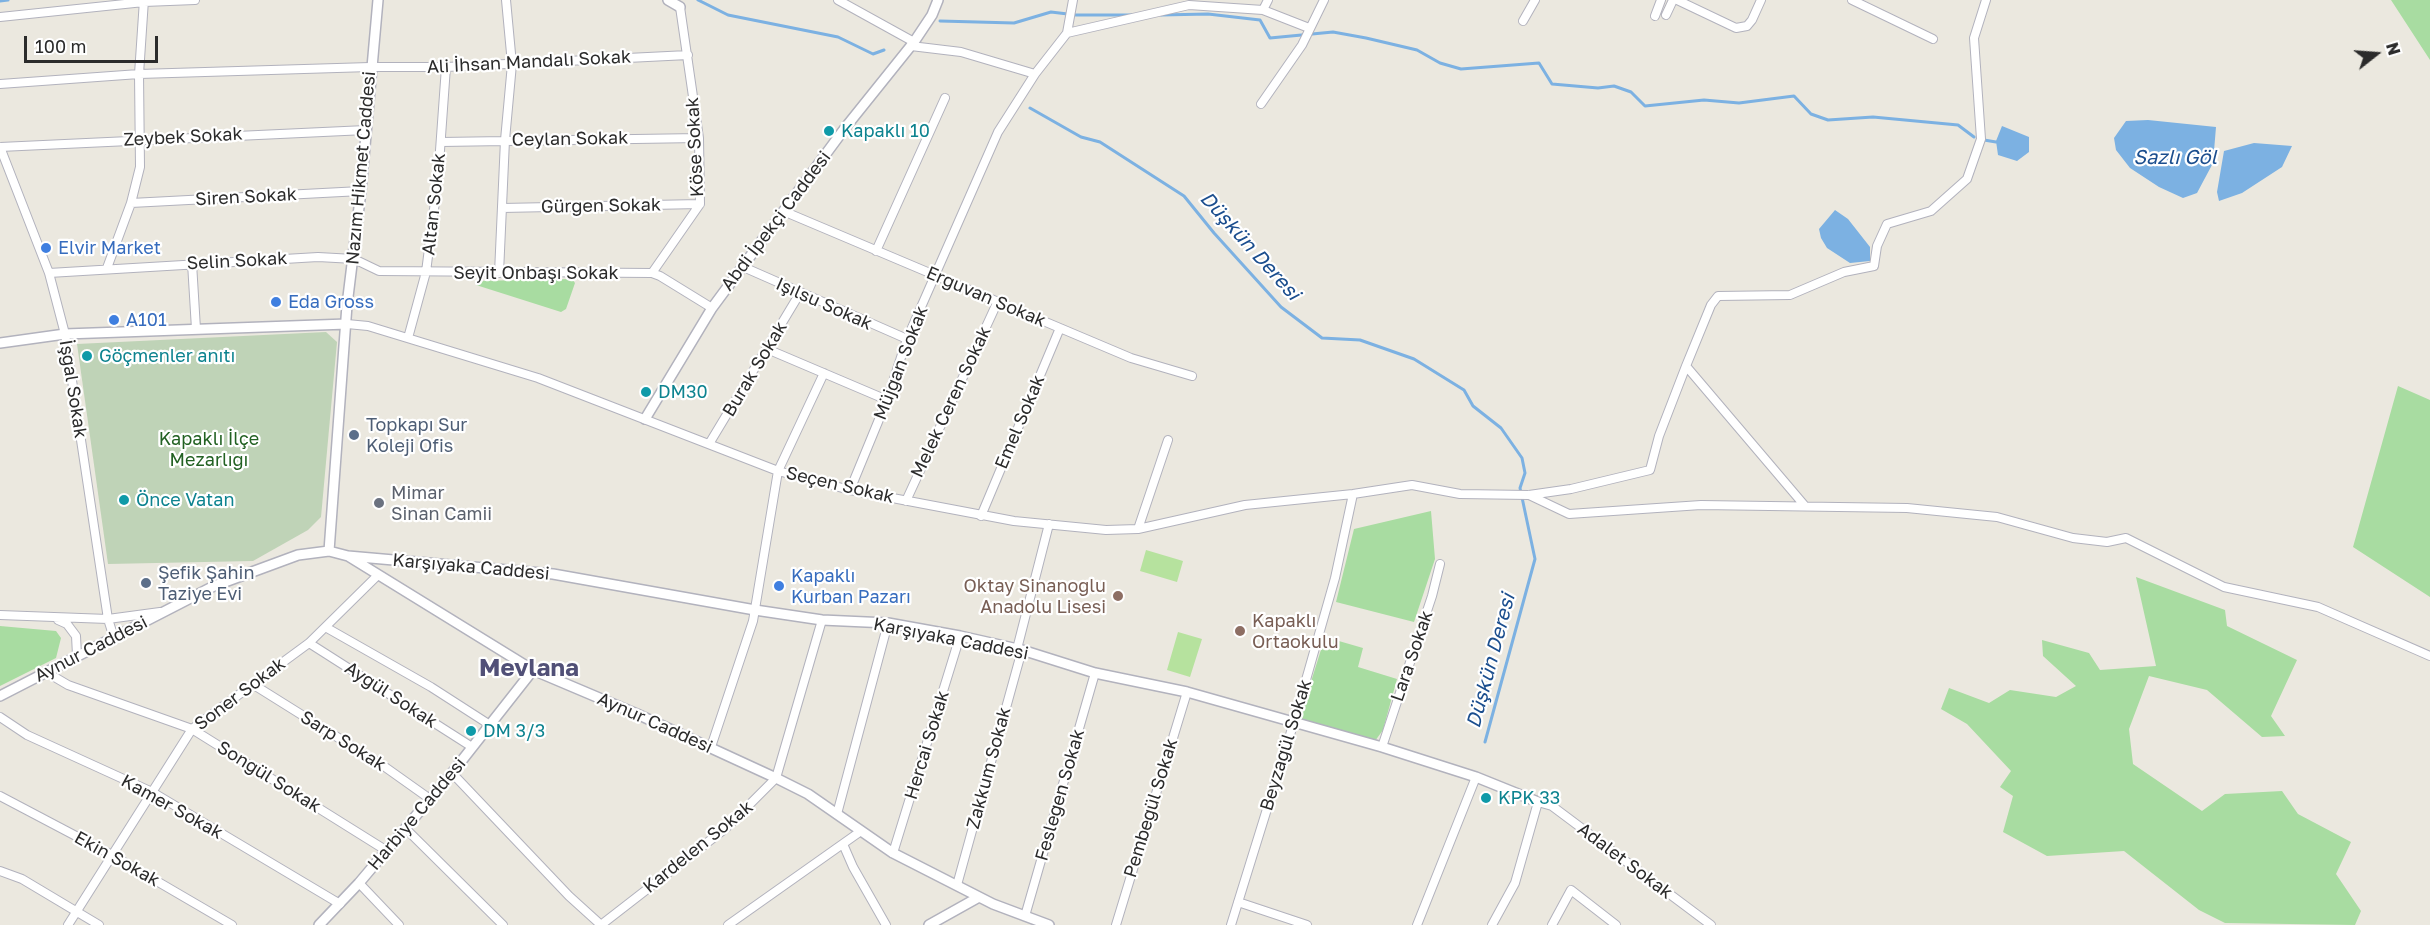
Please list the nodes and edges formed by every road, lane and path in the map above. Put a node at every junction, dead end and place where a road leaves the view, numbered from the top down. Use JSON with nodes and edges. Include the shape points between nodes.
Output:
{"nodes":[{"id":1,"x":195,"y":0,"type":"edge"},
{"id":2,"x":378,"y":0,"type":"edge"},
{"id":3,"x":506,"y":0,"type":"edge"},
{"id":4,"x":668,"y":0,"type":"edge"},
{"id":5,"x":838,"y":0,"type":"edge"},
{"id":6,"x":938,"y":0,"type":"edge"},
{"id":7,"x":1073,"y":0,"type":"edge"},
{"id":8,"x":1268,"y":0,"type":"edge"},
{"id":9,"x":1324,"y":0,"type":"edge"},
{"id":10,"x":1535,"y":0,"type":"edge"},
{"id":11,"x":1661,"y":0,"type":"edge"},
{"id":12,"x":1675,"y":0,"type":"edge"},
{"id":13,"x":1761,"y":0,"type":"edge"},
{"id":14,"x":1851,"y":0,"type":"edge"},
{"id":15,"x":1986,"y":0,"type":"edge"},
{"id":16,"x":144,"y":1,"type":"edge"},
{"id":17,"x":680,"y":7,"type":"joint"},
{"id":18,"x":1263,"y":10,"type":"junction"},
{"id":19,"x":1666,"y":15,"type":"dead end"},
{"id":20,"x":1655,"y":16,"type":"dead end"},
{"id":21,"x":0,"y":17,"type":"edge"},
{"id":22,"x":1523,"y":21,"type":"dead end"},
{"id":23,"x":1309,"y":28,"type":"junction"},
{"id":24,"x":1067,"y":33,"type":"junction"},
{"id":25,"x":1933,"y":39,"type":"dead end"},
{"id":26,"x":913,"y":44,"type":"junction"},
{"id":27,"x":688,"y":55,"type":"junction"},
{"id":28,"x":512,"y":64,"type":"junction"},
{"id":29,"x":370,"y":67,"type":"junction"},
{"id":30,"x":447,"y":67,"type":"junction"},
{"id":31,"x":139,"y":74,"type":"junction"},
{"id":32,"x":1035,"y":74,"type":"junction"},
{"id":33,"x":0,"y":84,"type":"edge"},
{"id":34,"x":945,"y":98,"type":"dead end"},
{"id":35,"x":1261,"y":104,"type":"dead end"},
{"id":36,"x":366,"y":130,"type":"junction"},
{"id":37,"x":699,"y":138,"type":"junction"},
{"id":38,"x":141,"y":139,"type":"junction"},
{"id":39,"x":505,"y":140,"type":"junction"},
{"id":40,"x":441,"y":142,"type":"junction"},
{"id":41,"x":0,"y":147,"type":"edge"},
{"id":42,"x":361,"y":191,"type":"junction"},
{"id":43,"x":131,"y":203,"type":"junction"},
{"id":44,"x":700,"y":204,"type":"junction"},
{"id":45,"x":502,"y":208,"type":"junction"},
{"id":46,"x":783,"y":211,"type":"junction"},
{"id":47,"x":876,"y":251,"type":"junction"},
{"id":48,"x":354,"y":259,"type":"junction"},
{"id":49,"x":192,"y":263,"type":"junction"},
{"id":50,"x":741,"y":266,"type":"junction"},
{"id":51,"x":107,"y":268,"type":"junction"},
{"id":52,"x":426,"y":272,"type":"junction"},
{"id":53,"x":49,"y":273,"type":"junction"},
{"id":54,"x":499,"y":273,"type":"junction"},
{"id":55,"x":652,"y":273,"type":"junction"},
{"id":56,"x":936,"y":277,"type":"junction"},
{"id":57,"x":800,"y":293,"type":"junction"},
{"id":58,"x":997,"y":303,"type":"junction"},
{"id":59,"x":712,"y":308,"type":"junction"},
{"id":60,"x":347,"y":324,"type":"junction"},
{"id":61,"x":1060,"y":328,"type":"junction"},
{"id":62,"x":196,"y":329,"type":"junction"},
{"id":63,"x":65,"y":334,"type":"junction"},
{"id":64,"x":408,"y":338,"type":"junction"},
{"id":65,"x":907,"y":339,"type":"junction"},
{"id":66,"x":0,"y":343,"type":"edge"},
{"id":67,"x":766,"y":349,"type":"junction"},
{"id":68,"x":1686,"y":366,"type":"junction"},
{"id":69,"x":824,"y":373,"type":"junction"},
{"id":70,"x":1192,"y":376,"type":"dead end"},
{"id":71,"x":887,"y":400,"type":"junction"},
{"id":72,"x":645,"y":419,"type":"junction"},
{"id":73,"x":1168,"y":440,"type":"dead end"},
{"id":74,"x":709,"y":444,"type":"junction"},
{"id":75,"x":778,"y":471,"type":"junction"},
{"id":76,"x":850,"y":490,"type":"junction"},
{"id":77,"x":1353,"y":494,"type":"junction"},
{"id":78,"x":1529,"y":495,"type":"junction"},
{"id":79,"x":906,"y":501,"type":"junction"},
{"id":80,"x":1805,"y":506,"type":"junction"},
{"id":81,"x":981,"y":516,"type":"junction"},
{"id":82,"x":1049,"y":524,"type":"junction"},
{"id":83,"x":1138,"y":529,"type":"junction"},
{"id":84,"x":329,"y":551,"type":"junction"},
{"id":85,"x":348,"y":556,"type":"junction"},
{"id":86,"x":1440,"y":564,"type":"dead end"},
{"id":87,"x":378,"y":575,"type":"junction"},
{"id":88,"x":755,"y":610,"type":"junction"},
{"id":89,"x":167,"y":611,"type":"junction"},
{"id":90,"x":0,"y":615,"type":"edge"},
{"id":91,"x":53,"y":619,"type":"junction"},
{"id":92,"x":108,"y":619,"type":"junction"},
{"id":93,"x":822,"y":620,"type":"junction"},
{"id":94,"x":888,"y":623,"type":"junction"},
{"id":95,"x":327,"y":628,"type":"junction"},
{"id":96,"x":960,"y":636,"type":"junction"},
{"id":97,"x":114,"y":638,"type":"junction"},
{"id":98,"x":309,"y":643,"type":"junction"},
{"id":99,"x":1019,"y":650,"type":"junction"},
{"id":100,"x":77,"y":655,"type":"junction"},
{"id":101,"x":2430,"y":656,"type":"edge"},
{"id":102,"x":533,"y":670,"type":"junction"},
{"id":103,"x":46,"y":672,"type":"junction"},
{"id":104,"x":1095,"y":673,"type":"junction"},
{"id":105,"x":254,"y":685,"type":"junction"},
{"id":106,"x":1186,"y":692,"type":"junction"},
{"id":107,"x":0,"y":696,"type":"edge"},
{"id":108,"x":0,"y":717,"type":"edge"},
{"id":109,"x":1294,"y":722,"type":"junction"},
{"id":110,"x":490,"y":725,"type":"junction"},
{"id":111,"x":192,"y":729,"type":"junction"},
{"id":112,"x":472,"y":747,"type":"junction"},
{"id":113,"x":711,"y":747,"type":"junction"},
{"id":114,"x":1382,"y":747,"type":"junction"},
{"id":115,"x":452,"y":773,"type":"junction"},
{"id":116,"x":1476,"y":777,"type":"junction"},
{"id":117,"x":776,"y":778,"type":"junction"},
{"id":118,"x":152,"y":792,"type":"junction"},
{"id":119,"x":0,"y":796,"type":"edge"},
{"id":120,"x":430,"y":799,"type":"junction"},
{"id":121,"x":1538,"y":802,"type":"junction"},
{"id":122,"x":837,"y":814,"type":"junction"},
{"id":123,"x":406,"y":828,"type":"junction"},
{"id":124,"x":861,"y":831,"type":"junction"},
{"id":125,"x":843,"y":844,"type":"junction"},
{"id":126,"x":387,"y":851,"type":"junction"},
{"id":127,"x":893,"y":854,"type":"junction"},
{"id":128,"x":112,"y":855,"type":"junction"},
{"id":129,"x":0,"y":871,"type":"edge"},
{"id":130,"x":359,"y":883,"type":"junction"},
{"id":131,"x":957,"y":885,"type":"junction"},
{"id":132,"x":979,"y":897,"type":"junction"},
{"id":133,"x":1238,"y":902,"type":"junction"},
{"id":134,"x":340,"y":904,"type":"junction"},
{"id":135,"x":78,"y":910,"type":"junction"},
{"id":136,"x":1025,"y":916,"type":"junction"},
{"id":137,"x":68,"y":925,"type":"edge"},
{"id":138,"x":99,"y":925,"type":"edge"},
{"id":139,"x":232,"y":925,"type":"edge"},
{"id":140,"x":319,"y":925,"type":"edge"},
{"id":141,"x":399,"y":925,"type":"edge"},
{"id":142,"x":503,"y":925,"type":"edge"},
{"id":143,"x":601,"y":925,"type":"edge"},
{"id":144,"x":728,"y":925,"type":"edge"},
{"id":145,"x":886,"y":925,"type":"edge"},
{"id":146,"x":929,"y":925,"type":"edge"},
{"id":147,"x":1049,"y":925,"type":"edge"},
{"id":148,"x":1116,"y":925,"type":"edge"},
{"id":149,"x":1231,"y":925,"type":"edge"},
{"id":150,"x":1307,"y":925,"type":"edge"},
{"id":151,"x":1417,"y":925,"type":"edge"},
{"id":152,"x":1492,"y":925,"type":"edge"},
{"id":153,"x":1552,"y":925,"type":"edge"},
{"id":154,"x":1616,"y":925,"type":"edge"},
{"id":155,"x":1711,"y":925,"type":"edge"}],
"edges":[{"from":1,"to":16,"type":"street"},
{"from":2,"to":29,"type":"street","name":"Nazım Hikmet Caddesi"},
{"from":3,"to":28,"type":"street"},
{"from":4,"to":17,"type":"street"},
{"from":5,"to":26,"type":"street"},
{"from":6,"to":26,"type":"street","name":"Abdi İpekçi Caddesi"},
{"from":7,"to":24,"type":"street"},
{"from":8,"to":18,"type":"street"},
{"from":9,"to":23,"type":"street"},
{"from":10,"to":22,"type":"street"},
{"from":11,"to":20,"type":"street"},
{"from":12,"to":13,"type":"street","via":[[1736,28],[1747,26]]},
{"from":12,"to":19,"type":"street"},
{"from":14,"to":25,"type":"street"},
{"from":15,"to":68,"type":"street","via":[[1974,38],[1980,139],[1967,179],[1931,211],[1887,224],[1877,246],[1874,266],[1844,272],[1790,295],[1718,296]]},
{"from":16,"to":21,"type":"street"},
{"from":16,"to":31,"type":"street"},
{"from":17,"to":27,"type":"street","name":"Köse Sokak"},
{"from":18,"to":23,"type":"street"},
{"from":18,"to":24,"type":"street","via":[[1189,5]]},
{"from":23,"to":35,"type":"street","via":[[1302,45]]},
{"from":24,"to":32,"type":"street","name":"Müjgan Sokak"},
{"from":26,"to":32,"type":"street","via":[[961,52]]},
{"from":26,"to":46,"type":"street","name":"Abdi İpekçi Caddesi"},
{"from":27,"to":28,"type":"street","name":"Ali İhsan Mandalı Sokak"},
{"from":27,"to":37,"type":"street","name":"Köse Sokak"},
{"from":28,"to":30,"type":"street","name":"Ali İhsan Mandalı Sokak"},
{"from":28,"to":39,"type":"street"},
{"from":29,"to":30,"type":"street","name":"Ali İhsan Mandalı Sokak"},
{"from":29,"to":31,"type":"street","name":"Ali İhsan Mandalı Sokak"},
{"from":29,"to":36,"type":"street","name":"Nazım Hikmet Caddesi"},
{"from":30,"to":40,"type":"street","name":"Altan Sokak"},
{"from":31,"to":33,"type":"street","name":"Ali İhsan Mandalı Sokak"},
{"from":31,"to":38,"type":"street"},
{"from":32,"to":56,"type":"street","name":"Müjgan Sokak","via":[[998,132]]},
{"from":34,"to":47,"type":"street"},
{"from":36,"to":38,"type":"street","name":"Zeybek Sokak"},
{"from":36,"to":42,"type":"street","name":"Nazım Hikmet Caddesi"},
{"from":37,"to":39,"type":"street","name":"Ceylan Sokak"},
{"from":37,"to":44,"type":"street","name":"Köse Sokak"},
{"from":38,"to":41,"type":"street","name":"Zeybek Sokak"},
{"from":38,"to":43,"type":"street","via":[[140,167]]},
{"from":39,"to":40,"type":"street","name":"Ceylan Sokak"},
{"from":39,"to":45,"type":"street"},
{"from":40,"to":52,"type":"street","name":"Altan Sokak"},
{"from":41,"to":53,"type":"street","name":"İşgal Sokak"},
{"from":42,"to":43,"type":"street","name":"Siren Sokak"},
{"from":42,"to":48,"type":"street","name":"Nazım Hikmet Caddesi"},
{"from":43,"to":51,"type":"street"},
{"from":44,"to":45,"type":"street","name":"Gürgen Sokak"},
{"from":44,"to":55,"type":"street","name":"Köse Sokak"},
{"from":45,"to":54,"type":"street"},
{"from":46,"to":47,"type":"street","name":"Erguvan Sokak"},
{"from":46,"to":50,"type":"street","name":"Abdi İpekçi Caddesi"},
{"from":47,"to":56,"type":"street","name":"Erguvan Sokak"},
{"from":48,"to":49,"type":"street","name":"Selin Sokak"},
{"from":48,"to":52,"type":"street","name":"Seyit Onbaşı Sokak","via":[[379,271]]},
{"from":48,"to":60,"type":"street","name":"Nazım Hikmet Caddesi"},
{"from":49,"to":51,"type":"street","name":"Selin Sokak"},
{"from":49,"to":62,"type":"street"},
{"from":50,"to":57,"type":"street","name":"Işılsu Sokak"},
{"from":50,"to":59,"type":"street","name":"Abdi İpekçi Caddesi"},
{"from":51,"to":53,"type":"street","name":"Selin Sokak"},
{"from":52,"to":54,"type":"street","name":"Seyit Onbaşı Sokak"},
{"from":52,"to":64,"type":"street","name":"Altan Sokak"},
{"from":53,"to":63,"type":"street","name":"İşgal Sokak"},
{"from":54,"to":55,"type":"street","name":"Seyit Onbaşı Sokak"},
{"from":55,"to":59,"type":"street","name":"Seyit Onbaşı Sokak"},
{"from":56,"to":58,"type":"street","name":"Erguvan Sokak"},
{"from":56,"to":65,"type":"street","name":"Müjgan Sokak"},
{"from":57,"to":65,"type":"street","name":"Işılsu Sokak"},
{"from":57,"to":67,"type":"street","name":"Burak Sokak"},
{"from":58,"to":61,"type":"street","name":"Erguvan Sokak"},
{"from":58,"to":79,"type":"street","name":"Melek Ceren Sokak"},
{"from":59,"to":72,"type":"street","name":"Abdi İpekçi Caddesi"},
{"from":60,"to":62,"type":"street"},
{"from":60,"to":64,"type":"street","name":"Seçen Sokak"},
{"from":60,"to":84,"type":"street","name":"Nazım Hikmet Caddesi"},
{"from":61,"to":70,"type":"street","name":"Erguvan Sokak","via":[[1131,358]]},
{"from":61,"to":81,"type":"street","name":"Emel Sokak"},
{"from":62,"to":63,"type":"street"},
{"from":63,"to":66,"type":"street"},
{"from":63,"to":92,"type":"street","name":"İşgal Sokak"},
{"from":64,"to":72,"type":"street","name":"Seçen Sokak","via":[[538,378]]},
{"from":65,"to":71,"type":"street","name":"Müjgan Sokak"},
{"from":67,"to":69,"type":"street"},
{"from":67,"to":74,"type":"street","name":"Burak Sokak"},
{"from":68,"to":78,"type":"street","name":"Seçen Sokak","via":[[1650,470]]},
{"from":68,"to":80,"type":"street"},
{"from":69,"to":71,"type":"street"},
{"from":69,"to":75,"type":"street"},
{"from":71,"to":76,"type":"street","name":"Müjgan Sokak"},
{"from":72,"to":74,"type":"street","name":"Seçen Sokak"},
{"from":73,"to":83,"type":"street"},
{"from":74,"to":75,"type":"street","name":"Seçen Sokak"},
{"from":75,"to":76,"type":"street","name":"Seçen Sokak"},
{"from":75,"to":88,"type":"street"},
{"from":76,"to":79,"type":"street","name":"Seçen Sokak"},
{"from":77,"to":78,"type":"street","name":"Seçen Sokak","via":[[1412,485],[1460,494]]},
{"from":77,"to":83,"type":"street","name":"Seçen Sokak","via":[[1245,505]]},
{"from":77,"to":109,"type":"street","name":"Beyzagül Sokak","via":[[1335,578]]},
{"from":78,"to":80,"type":"street","via":[[1569,514],[1701,506]]},
{"from":79,"to":81,"type":"street","name":"Seçen Sokak"},
{"from":80,"to":101,"type":"street","via":[[1907,508],[1985,516],[2073,538],[2107,542],[2126,538],[2224,587],[2318,607]]},
{"from":81,"to":82,"type":"street","name":"Seçen Sokak"},
{"from":82,"to":83,"type":"street","name":"Seçen Sokak"},
{"from":82,"to":99,"type":"street","name":"Zakkum Sokak"},
{"from":84,"to":85,"type":"street","name":"Aynur Caddesi"},
{"from":84,"to":89,"type":"street","name":"Aynur Caddesi","via":[[298,555],[214,586]]},
{"from":85,"to":87,"type":"street","name":"Aynur Caddesi"},
{"from":85,"to":88,"type":"street","name":"Karşıyaka Caddesi","via":[[553,574]]},
{"from":86,"to":114,"type":"street","name":"Lara Sokak"},
{"from":87,"to":95,"type":"street","name":"Soner Sokak"},
{"from":87,"to":102,"type":"street","name":"Aynur Caddesi"},
{"from":88,"to":93,"type":"street","name":"Karşıyaka Caddesi"},
{"from":88,"to":113,"type":"street"},
{"from":89,"to":92,"type":"street"},
{"from":89,"to":97,"type":"street","name":"Aynur Caddesi"},
{"from":90,"to":91,"type":"street"},
{"from":91,"to":92,"type":"street"},
{"from":91,"to":100,"type":"street","via":[[67,624],[76,636]]},
{"from":92,"to":97,"type":"street","name":"İşgal Sokak"},
{"from":93,"to":94,"type":"street","name":"Karşıyaka Caddesi"},
{"from":93,"to":117,"type":"street","name":"Kardelen Sokak"},
{"from":94,"to":96,"type":"street","name":"Karşıyaka Caddesi"},
{"from":94,"to":122,"type":"street"},
{"from":95,"to":98,"type":"street","name":"Soner Sokak"},
{"from":95,"to":110,"type":"street","name":"Aygül Sokak"},
{"from":96,"to":99,"type":"street","name":"Karşıyaka Caddesi"},
{"from":96,"to":127,"type":"street","name":"Hercai Sokak"},
{"from":97,"to":100,"type":"street","name":"Aynur Caddesi"},
{"from":98,"to":105,"type":"street","name":"Soner Sokak"},
{"from":98,"to":112,"type":"street","name":"Aygül Sokak"},
{"from":99,"to":104,"type":"street","name":"Karşıyaka Caddesi"},
{"from":99,"to":131,"type":"street","name":"Zakkum Sokak"},
{"from":100,"to":103,"type":"street","name":"Aynur Caddesi"},
{"from":102,"to":110,"type":"street","name":"Harbiye Caddesi"},
{"from":102,"to":113,"type":"street","name":"Aynur Caddesi"},
{"from":103,"to":107,"type":"street","name":"Aynur Caddesi"},
{"from":103,"to":111,"type":"street","name":"Songül Sokak","via":[[68,685]]},
{"from":104,"to":106,"type":"street","name":"Karşıyaka Caddesi"},
{"from":104,"to":136,"type":"street","name":"Fesleğen Sokak"},
{"from":105,"to":111,"type":"street","name":"Soner Sokak"},
{"from":105,"to":120,"type":"street","name":"Sarp Sokak"},
{"from":106,"to":109,"type":"street","name":"Karşıyaka Caddesi"},
{"from":106,"to":148,"type":"street","name":"Pembegül Sokak"},
{"from":108,"to":118,"type":"street","name":"Kamer Sokak","via":[[27,735]]},
{"from":109,"to":114,"type":"street","name":"Karşıyaka Caddesi"},
{"from":109,"to":133,"type":"street","name":"Beyzagül Sokak"},
{"from":110,"to":112,"type":"street","name":"Harbiye Caddesi"},
{"from":111,"to":118,"type":"street","name":"Soner Sokak"},
{"from":111,"to":126,"type":"street","name":"Songül Sokak"},
{"from":112,"to":115,"type":"street","name":"Harbiye Caddesi"},
{"from":113,"to":117,"type":"street","name":"Aynur Caddesi"},
{"from":114,"to":116,"type":"street","name":"Karşıyaka Caddesi"},
{"from":115,"to":120,"type":"street","name":"Harbiye Caddesi"},
{"from":115,"to":143,"type":"street"},
{"from":116,"to":121,"type":"street","name":"Karşıyaka Caddesi"},
{"from":116,"to":151,"type":"street"},
{"from":117,"to":122,"type":"street","name":"Aynur Caddesi"},
{"from":117,"to":143,"type":"street","name":"Kardelen Sokak","via":[[726,828]]},
{"from":118,"to":128,"type":"street","name":"Soner Sokak"},
{"from":118,"to":134,"type":"street","name":"Kamer Sokak"},
{"from":119,"to":128,"type":"street","name":"Ekin Sokak"},
{"from":120,"to":123,"type":"street","name":"Harbiye Caddesi"},
{"from":121,"to":152,"type":"street","via":[[1515,883]]},
{"from":121,"to":155,"type":"street","name":"Adalet Sokak","via":[[1552,806]]},
{"from":122,"to":124,"type":"street","name":"Aynur Caddesi"},
{"from":123,"to":126,"type":"street","name":"Harbiye Caddesi"},
{"from":123,"to":142,"type":"street"},
{"from":124,"to":125,"type":"street"},
{"from":124,"to":127,"type":"street","name":"Aynur Caddesi"},
{"from":125,"to":144,"type":"street"},
{"from":125,"to":145,"type":"street"},
{"from":126,"to":130,"type":"street","name":"Harbiye Caddesi"},
{"from":127,"to":131,"type":"street","name":"Aynur Caddesi"},
{"from":128,"to":135,"type":"street","name":"Soner Sokak"},
{"from":128,"to":139,"type":"street","name":"Ekin Sokak"},
{"from":129,"to":135,"type":"street"},
{"from":130,"to":134,"type":"street","name":"Harbiye Caddesi"},
{"from":130,"to":141,"type":"street"},
{"from":131,"to":132,"type":"street","name":"Aynur Caddesi"},
{"from":132,"to":136,"type":"street","name":"Aynur Caddesi"},
{"from":132,"to":146,"type":"street"},
{"from":133,"to":149,"type":"street","name":"Beyzagül Sokak"},
{"from":133,"to":150,"type":"street"},
{"from":134,"to":140,"type":"street","name":"Harbiye Caddesi"},
{"from":135,"to":137,"type":"street","name":"Soner Sokak"},
{"from":135,"to":138,"type":"street"},
{"from":136,"to":147,"type":"street","name":"Aynur Caddesi"},
{"from":153,"to":154,"type":"street","via":[[1571,891]]}]}
